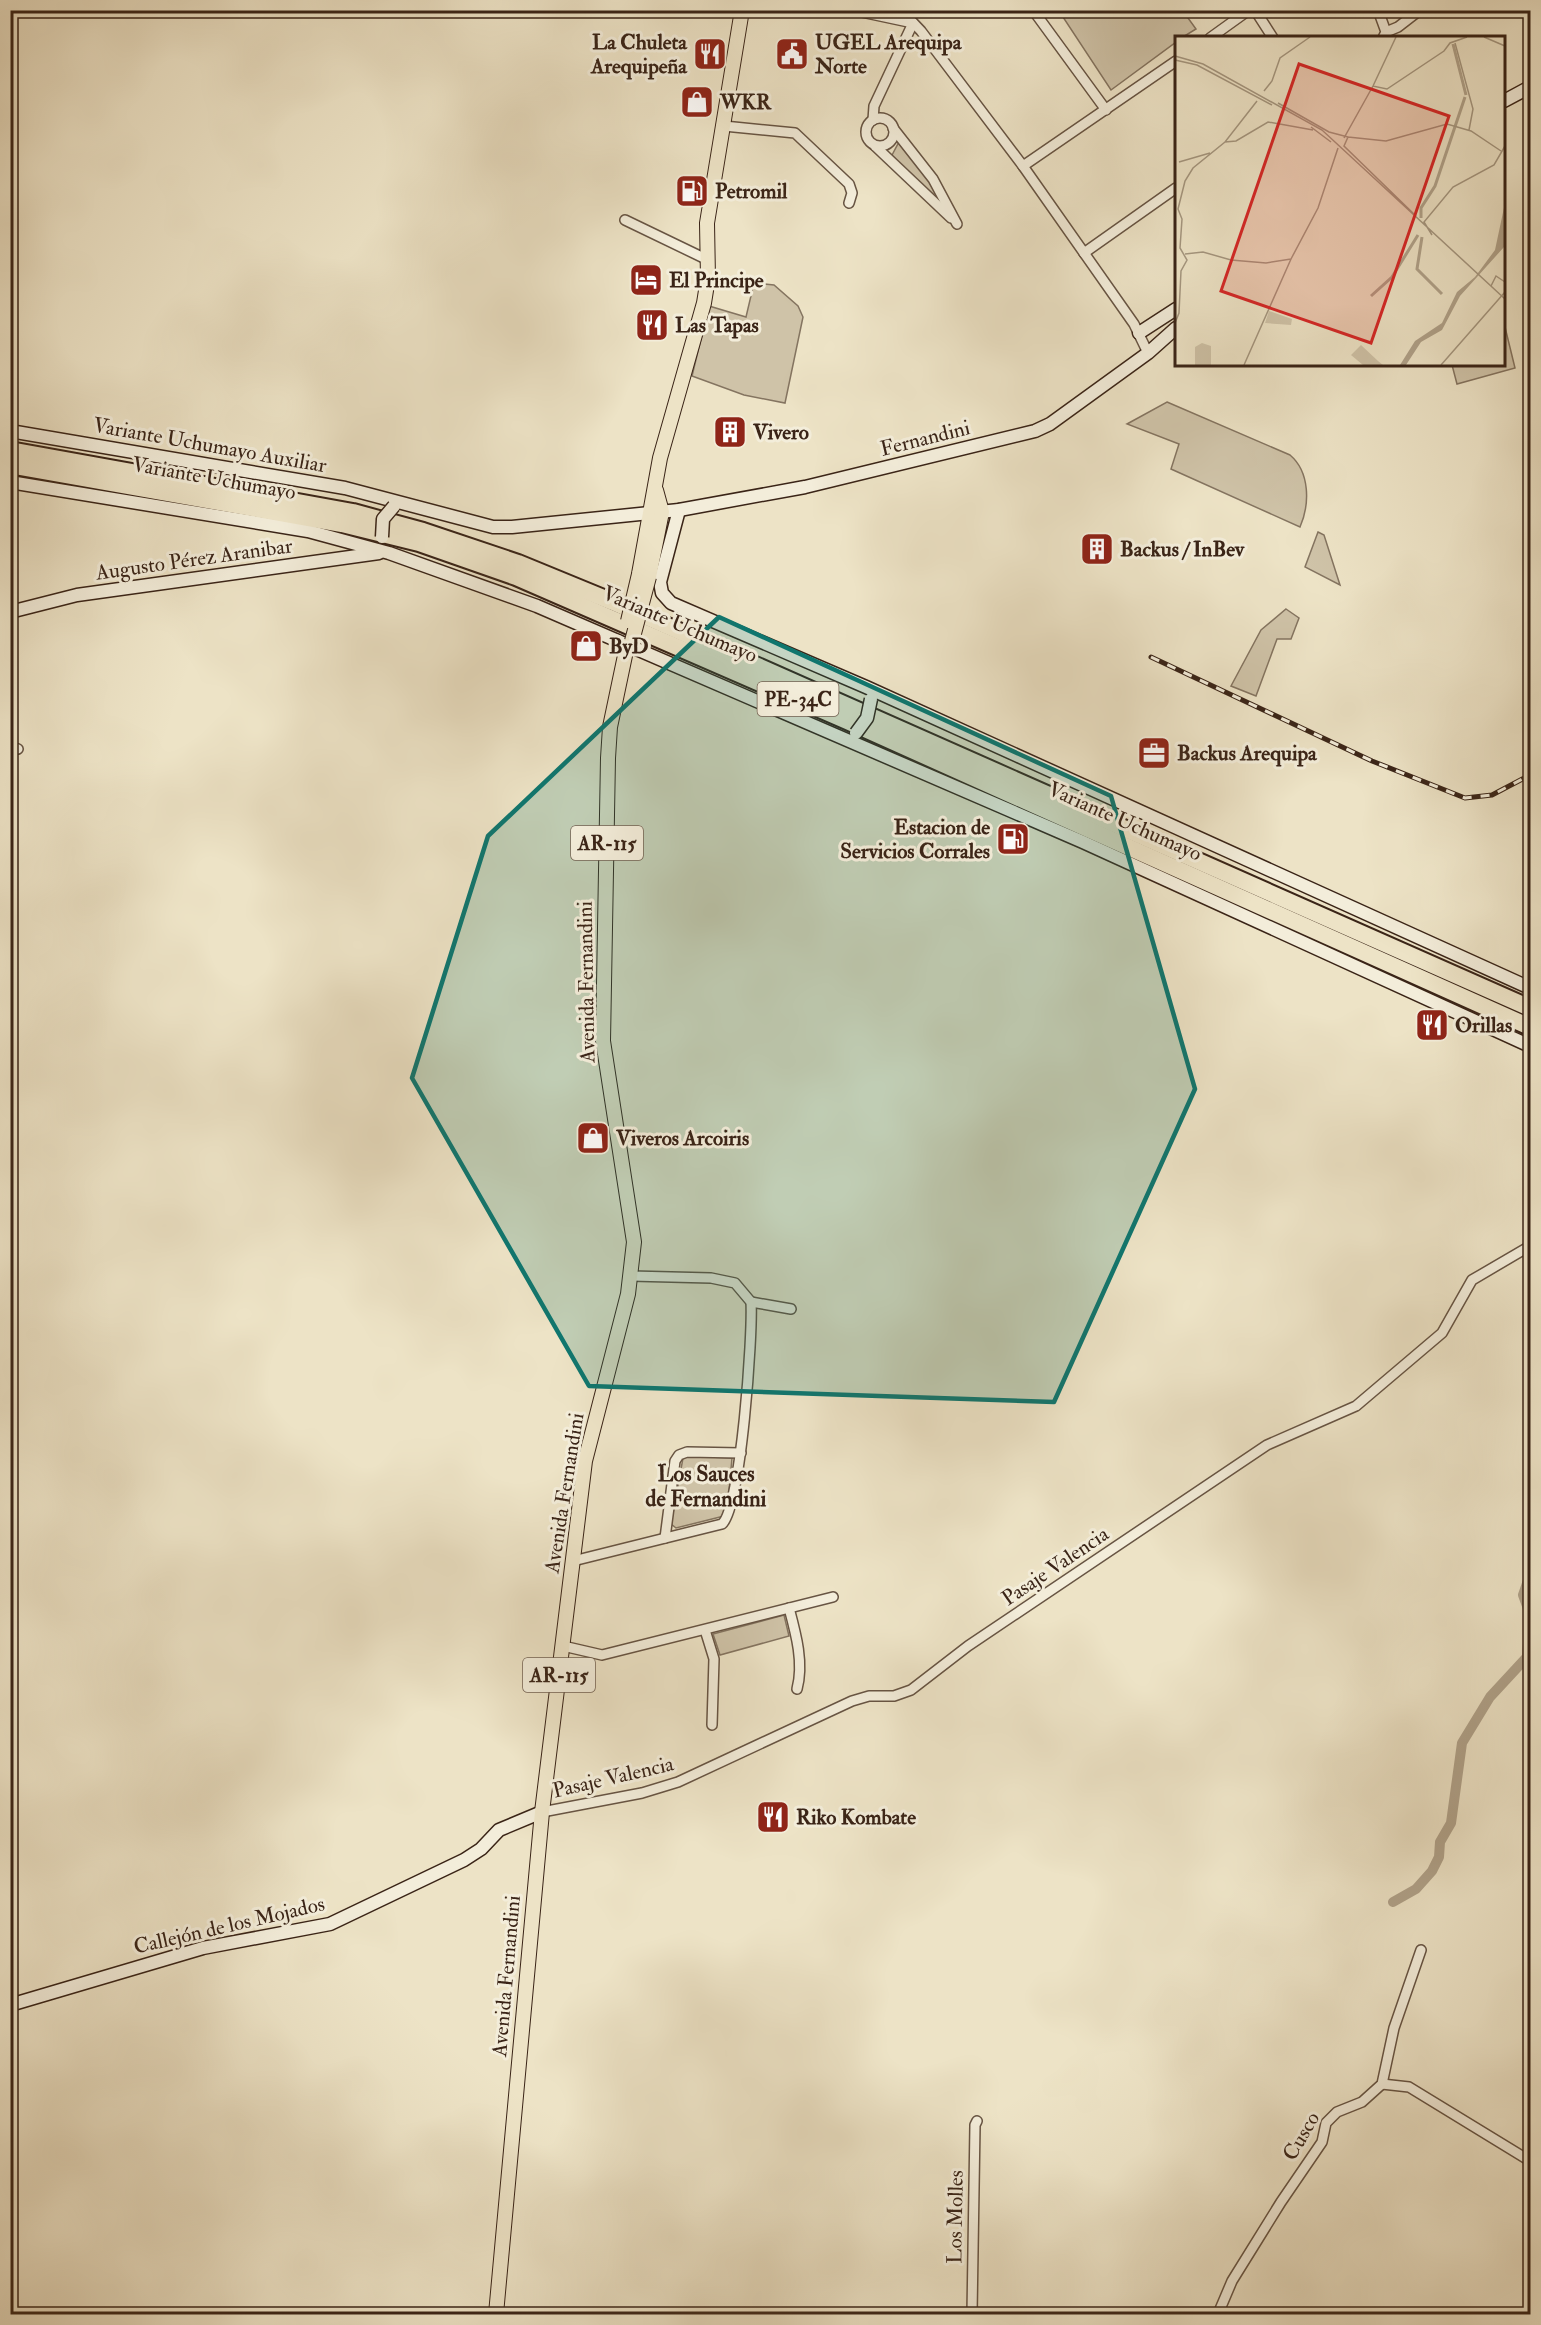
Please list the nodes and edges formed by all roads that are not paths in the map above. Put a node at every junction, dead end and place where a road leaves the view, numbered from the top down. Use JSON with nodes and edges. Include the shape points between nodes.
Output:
{"nodes":[{"id":1,"x":742,"y":10,"type":"edge"},
{"id":2,"x":852,"y":10,"type":"edge"},
{"id":3,"x":901,"y":10,"type":"edge"},
{"id":4,"x":1033,"y":10,"type":"edge"},
{"id":5,"x":1250,"y":10,"type":"edge"},
{"id":6,"x":1256,"y":10,"type":"edge"},
{"id":7,"x":1378,"y":10,"type":"edge"},
{"id":8,"x":1420,"y":10,"type":"edge"},
{"id":9,"x":913,"y":23,"type":"junction"},
{"id":10,"x":1385,"y":35,"type":"edge"},
{"id":11,"x":1213,"y":36,"type":"edge"},
{"id":12,"x":1272,"y":36,"type":"edge"},
{"id":13,"x":1175,"y":62,"type":"edge"},
{"id":14,"x":1530,"y":87,"type":"edge"},
{"id":15,"x":1505,"y":100,"type":"edge"},
{"id":16,"x":1106,"y":110,"type":"junction"},
{"id":17,"x":873,"y":120,"type":"junction"},
{"id":18,"x":724,"y":126,"type":"junction"},
{"id":19,"x":893,"y":128,"type":"junction"},
{"id":20,"x":875,"y":146,"type":"junction"},
{"id":21,"x":1023,"y":166,"type":"junction"},
{"id":22,"x":1175,"y":189,"type":"edge"},
{"id":23,"x":849,"y":203,"type":"dead end"},
{"id":24,"x":625,"y":220,"type":"dead end"},
{"id":25,"x":1084,"y":253,"type":"junction"},
{"id":26,"x":708,"y":260,"type":"junction"},
{"id":27,"x":1175,"y":310,"type":"edge"},
{"id":28,"x":1175,"y":329,"type":"edge"},
{"id":29,"x":1139,"y":333,"type":"junction"},
{"id":30,"x":1148,"y":353,"type":"junction"},
{"id":31,"x":10,"y":431,"type":"edge"},
{"id":32,"x":10,"y":450,"type":"edge"},
{"id":33,"x":10,"y":465,"type":"edge"},
{"id":34,"x":10,"y":482,"type":"edge"},
{"id":35,"x":398,"y":504,"type":"junction"},
{"id":36,"x":678,"y":510,"type":"junction"},
{"id":37,"x":656,"y":512,"type":"junction"},
{"id":38,"x":385,"y":552,"type":"junction"},
{"id":39,"x":10,"y":612,"type":"edge"},
{"id":40,"x":627,"y":642,"type":"junction"},
{"id":41,"x":868,"y":693,"type":"junction"},
{"id":42,"x":850,"y":736,"type":"junction"},
{"id":43,"x":1530,"y":988,"type":"edge"},
{"id":44,"x":1530,"y":1008,"type":"edge"},
{"id":45,"x":1530,"y":1027,"type":"edge"},
{"id":46,"x":1530,"y":1046,"type":"edge"},
{"id":47,"x":1530,"y":1246,"type":"edge"},
{"id":48,"x":631,"y":1276,"type":"junction"},
{"id":49,"x":751,"y":1302,"type":"junction"},
{"id":50,"x":790,"y":1309,"type":"dead end"},
{"id":51,"x":741,"y":1453,"type":"junction"},
{"id":52,"x":665,"y":1538,"type":"junction"},
{"id":53,"x":573,"y":1561,"type":"junction"},
{"id":54,"x":833,"y":1597,"type":"dead end"},
{"id":55,"x":789,"y":1608,"type":"junction"},
{"id":56,"x":705,"y":1630,"type":"junction"},
{"id":57,"x":563,"y":1646,"type":"junction"},
{"id":58,"x":797,"y":1689,"type":"dead end"},
{"id":59,"x":712,"y":1725,"type":"dead end"},
{"id":60,"x":542,"y":1812,"type":"junction"},
{"id":61,"x":1421,"y":1950,"type":"dead end"},
{"id":62,"x":10,"y":2005,"type":"edge"},
{"id":63,"x":1382,"y":2084,"type":"junction"},
{"id":64,"x":977,"y":2121,"type":"dead end"},
{"id":65,"x":1530,"y":2161,"type":"edge"},
{"id":66,"x":496,"y":2314,"type":"edge"},
{"id":67,"x":972,"y":2314,"type":"edge"},
{"id":68,"x":1218,"y":2314,"type":"edge"}],
"edges":[{"from":1,"to":18,"type":"main road"},
{"from":2,"to":9,"type":"street"},
{"from":3,"to":9,"type":"street"},
{"from":4,"to":16,"type":"street"},
{"from":5,"to":11,"type":"street"},
{"from":6,"to":12,"type":"street"},
{"from":7,"to":10,"type":"street"},
{"from":8,"to":10,"type":"street"},
{"from":9,"to":17,"type":"street","via":[[874,106]]},
{"from":9,"to":21,"type":"street"},
{"from":13,"to":16,"type":"street"},
{"from":14,"to":15,"type":"main road"},
{"from":16,"to":21,"type":"street"},
{"from":17,"to":19,"type":"street","via":[[883,119]]},
{"from":17,"to":20,"type":"street","via":[[866,136]]},
{"from":18,"to":23,"type":"street","via":[[795,133],[849,184]]},
{"from":18,"to":26,"type":"main road","via":[[707,224]]},
{"from":19,"to":20,"type":"street","via":[[891,140],[884,146]]},
{"from":19,"to":20,"type":"street","via":[[933,179],[957,224]]},
{"from":21,"to":25,"type":"street"},
{"from":22,"to":25,"type":"street"},
{"from":24,"to":26,"type":"street"},
{"from":25,"to":29,"type":"street"},
{"from":26,"to":37,"type":"main road","via":[[704,303],[655,485]]},
{"from":27,"to":29,"type":"main road"},
{"from":28,"to":30,"type":"main road","name":"Fernandini"},
{"from":29,"to":30,"type":"street"},
{"from":30,"to":36,"type":"main road","name":"Fernandini","via":[[1043,428],[805,487]]},
{"from":31,"to":35,"type":"main road","name":"Variante Uchumayo Auxiliar","via":[[345,488]]},
{"from":32,"to":44,"type":"highway","name":"Variante Uchumayo","number":"PE-34C","via":[[352,512],[518,563]]},
{"from":33,"to":45,"type":"highway","name":"Variante Uchumayo","number":"PE-34C","via":[[342,524],[419,543],[516,577],[858,725]]},
{"from":34,"to":38,"type":"main road","via":[[308,531]]},
{"from":35,"to":37,"type":"main road","via":[[493,527]]},
{"from":35,"to":38,"type":"main road","bridge":true,"via":[[383,519]]},
{"from":36,"to":37,"type":"main road","name":"Fernandini"},
{"from":36,"to":41,"type":"main road","name":"Variante Uchumayo","via":[[661,574],[666,598]]},
{"from":37,"to":40,"type":"main road","name":"Avenida Fernandini","bridge":true},
{"from":38,"to":39,"type":"main road","name":"Augusto Pérez Aranibar","via":[[77,595]]},
{"from":38,"to":40,"type":"main road","name":"Variante Uchumayo"},
{"from":40,"to":42,"type":"main road","name":"Variante Uchumayo"},
{"from":40,"to":48,"type":"main road","name":"Avenida Fernandini","number":"AR-115","via":[[610,727],[608,758],[603,1041],[634,1242]]},
{"from":41,"to":42,"type":"main road","bridge":true,"via":[[867,718]]},
{"from":41,"to":43,"type":"main road","name":"Variante Uchumayo"},
{"from":42,"to":46,"type":"main road","name":"Variante Uchumayo"},
{"from":47,"to":60,"type":"street","name":"Pasaje Valencia","via":[[1472,1280],[1442,1333],[1356,1406],[1267,1445],[968,1646],[911,1690],[852,1701],[678,1782]]},
{"from":48,"to":49,"type":"street","via":[[735,1282]]},
{"from":48,"to":53,"type":"main road","name":"Avenida Fernandini","number":"AR-115","via":[[585,1461]]},
{"from":49,"to":50,"type":"street"},
{"from":49,"to":51,"type":"street"},
{"from":51,"to":52,"type":"street","via":[[727,1519],[722,1524]]},
{"from":51,"to":52,"type":"street","via":[[679,1455]]},
{"from":52,"to":53,"type":"street"},
{"from":53,"to":57,"type":"main road","name":"Avenida Fernandini","number":"AR-115"},
{"from":54,"to":55,"type":"street"},
{"from":55,"to":56,"type":"street"},
{"from":55,"to":58,"type":"street","via":[[797,1638]]},
{"from":56,"to":57,"type":"street","via":[[602,1655]]},
{"from":56,"to":59,"type":"street","via":[[714,1659]]},
{"from":57,"to":60,"type":"main road","name":"Avenida Fernandini","number":"AR-115"},
{"from":60,"to":62,"type":"main road","name":"Callejón de los Mojados","via":[[499,1830],[464,1860],[330,1924],[203,1948]]},
{"from":60,"to":66,"type":"main road","name":"Avenida Fernandini","number":"AR-115"},
{"from":61,"to":63,"type":"street","via":[[1394,2028]]},
{"from":63,"to":65,"type":"street","via":[[1409,2087]]},
{"from":63,"to":68,"type":"street","name":"Cusco","via":[[1362,2102],[1336,2112],[1326,2123],[1323,2142],[1232,2281]]},
{"from":64,"to":67,"type":"street","name":"Los Molles"}]}
